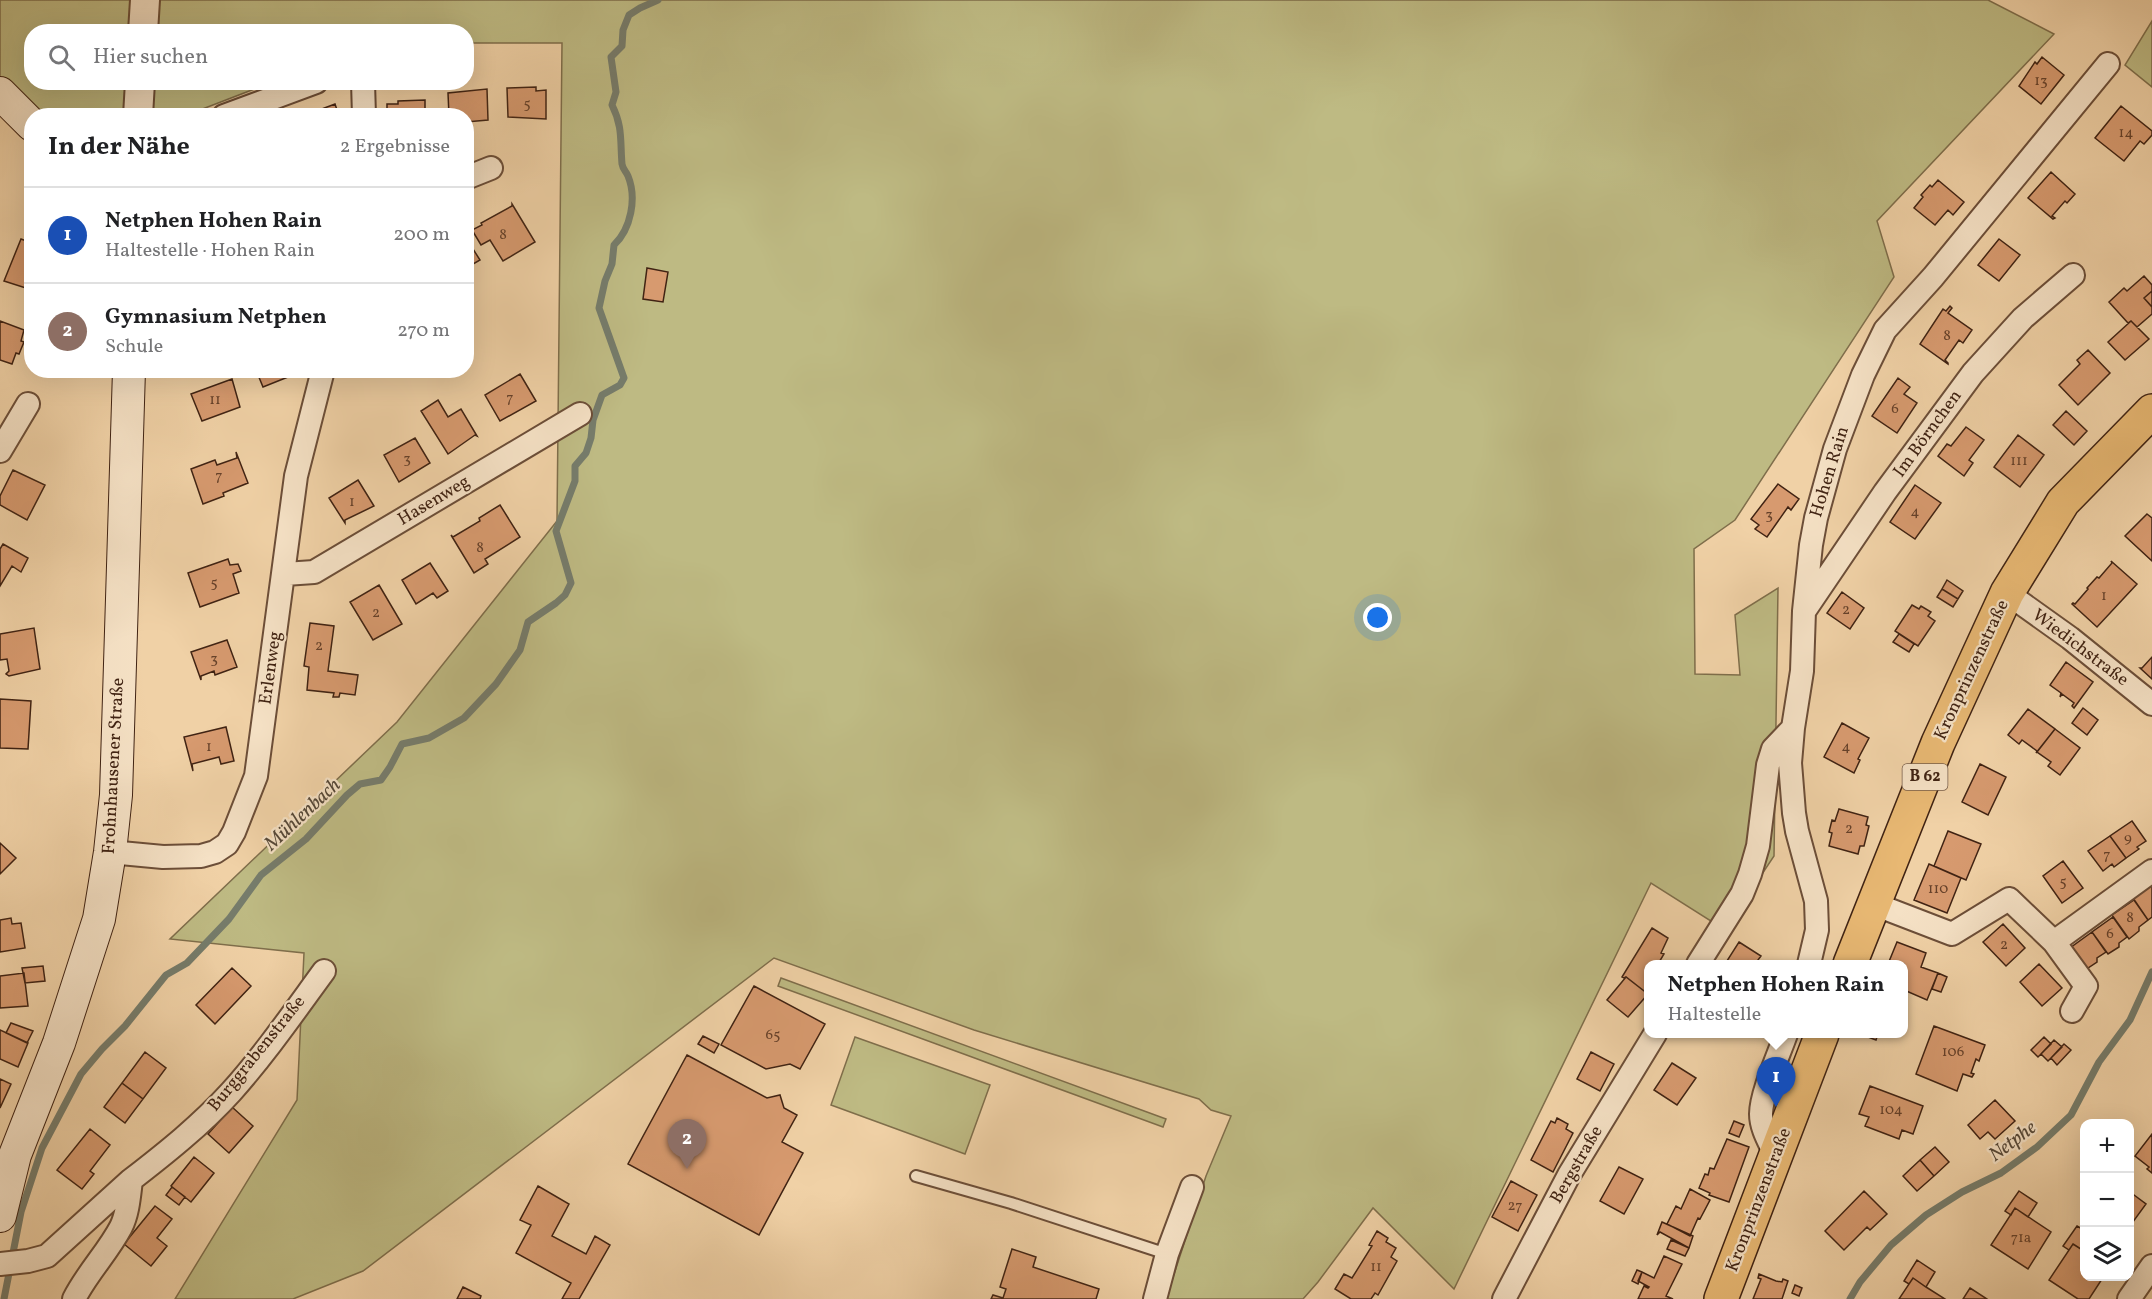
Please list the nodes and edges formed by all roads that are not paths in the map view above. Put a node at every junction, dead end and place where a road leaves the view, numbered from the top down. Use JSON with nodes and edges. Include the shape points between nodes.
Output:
{"nodes":[{"id":1,"x":145,"y":0,"type":"edge"},
{"id":2,"x":144,"y":24,"type":"edge"},
{"id":3,"x":2108,"y":63,"type":"dead end"},
{"id":4,"x":140,"y":90,"type":"edge"},
{"id":5,"x":294,"y":90,"type":"edge"},
{"id":6,"x":363,"y":90,"type":"edge"},
{"id":7,"x":0,"y":93,"type":"edge"},
{"id":8,"x":138,"y":108,"type":"edge"},
{"id":9,"x":246,"y":108,"type":"edge"},
{"id":10,"x":364,"y":108,"type":"edge"},
{"id":11,"x":24,"y":117,"type":"edge"},
{"id":12,"x":491,"y":168,"type":"dead end"},
{"id":13,"x":474,"y":175,"type":"edge"},
{"id":14,"x":2073,"y":275,"type":"dead end"},
{"id":15,"x":129,"y":378,"type":"edge"},
{"id":16,"x":321,"y":378,"type":"edge"},
{"id":17,"x":28,"y":404,"type":"dead end"},
{"id":18,"x":2152,"y":411,"type":"edge"},
{"id":19,"x":580,"y":414,"type":"dead end"},
{"id":20,"x":0,"y":451,"type":"edge"},
{"id":21,"x":285,"y":574,"type":"junction"},
{"id":22,"x":2007,"y":593,"type":"junction"},
{"id":23,"x":1804,"y":611,"type":"junction"},
{"id":24,"x":2152,"y":704,"type":"edge"},
{"id":25,"x":1793,"y":728,"type":"junction"},
{"id":26,"x":110,"y":852,"type":"junction"},
{"id":27,"x":2152,"y":871,"type":"edge"},
{"id":28,"x":1874,"y":904,"type":"junction"},
{"id":29,"x":2054,"y":942,"type":"junction"},
{"id":30,"x":1701,"y":960,"type":"edge"},
{"id":31,"x":1810,"y":960,"type":"edge"},
{"id":32,"x":1852,"y":960,"type":"edge"},
{"id":33,"x":324,"y":971,"type":"dead end"},
{"id":34,"x":2072,"y":1011,"type":"dead end"},
{"id":35,"x":1653,"y":1038,"type":"edge"},
{"id":36,"x":1785,"y":1038,"type":"edge"},
{"id":37,"x":1820,"y":1038,"type":"edge"},
{"id":38,"x":1775,"y":1154,"type":"junction"},
{"id":39,"x":916,"y":1176,"type":"dead end"},
{"id":40,"x":131,"y":1180,"type":"junction"},
{"id":41,"x":1192,"y":1187,"type":"dead end"},
{"id":42,"x":0,"y":1216,"type":"edge"},
{"id":43,"x":1167,"y":1254,"type":"junction"},
{"id":44,"x":0,"y":1263,"type":"edge"},
{"id":45,"x":2152,"y":1266,"type":"edge"},
{"id":46,"x":74,"y":1299,"type":"edge"},
{"id":47,"x":1155,"y":1299,"type":"edge"},
{"id":48,"x":1504,"y":1299,"type":"edge"},
{"id":49,"x":1721,"y":1299,"type":"edge"},
{"id":50,"x":2129,"y":1299,"type":"edge"}],
"edges":[{"from":1,"to":2,"type":"street"},
{"from":3,"to":23,"type":"street","name":"Hohen Rain","via":[[1876,345],[1835,449],[1816,518]]},
{"from":4,"to":8,"type":"street"},
{"from":5,"to":9,"type":"street"},
{"from":6,"to":10,"type":"street"},
{"from":7,"to":11,"type":"main road"},
{"from":12,"to":13,"type":"street"},
{"from":14,"to":23,"type":"street","name":"Im Börnchen","via":[[2023,318],[1973,373]]},
{"from":15,"to":26,"type":"main road","name":"Frohnhausener Straße","via":[[116,795]]},
{"from":16,"to":21,"type":"street","name":"Erlenweg","via":[[296,476]]},
{"from":17,"to":20,"type":"street"},
{"from":18,"to":22,"type":"main road","name":"Kronprinzenstraße","number":"B 62","via":[[2063,502]]},
{"from":19,"to":21,"type":"street","name":"Hasenweg","via":[[314,572]]},
{"from":21,"to":26,"type":"street","name":"Erlenweg","via":[[256,776],[227,844],[201,856]]},
{"from":22,"to":24,"type":"street","name":"Wiedichstraße"},
{"from":22,"to":28,"type":"main road","name":"Kronprinzenstraße","number":"B 62","via":[[1938,743]]},
{"from":23,"to":25,"type":"street","name":"Hohen Rain","via":[[1802,671]]},
{"from":25,"to":30,"type":"street","via":[[1773,749],[1750,874],[1742,894]]},
{"from":25,"to":31,"type":"street","name":"Hohen Rain","via":[[1790,763],[1794,813],[1816,902],[1817,930]]},
{"from":26,"to":42,"type":"main road","name":"Frohnhausener Straße","via":[[99,919],[59,1043],[15,1155]]},
{"from":27,"to":29,"type":"street"},
{"from":28,"to":29,"type":"street","via":[[1952,934],[2009,899]]},
{"from":28,"to":32,"type":"main road","name":"Kronprinzenstraße","number":"B 62"},
{"from":29,"to":34,"type":"street","via":[[2086,986]]},
{"from":33,"to":40,"type":"street","name":"Burggrabenstraße","via":[[231,1092],[185,1138]]},
{"from":35,"to":48,"type":"street","name":"Bergstraße","via":[[1569,1175]]},
{"from":36,"to":38,"type":"street","via":[[1761,1114]]},
{"from":37,"to":38,"type":"main road","name":"Kronprinzenstraße"},
{"from":38,"to":49,"type":"main road","name":"Kronprinzenstraße"},
{"from":39,"to":43,"type":"lane"},
{"from":40,"to":44,"type":"street","name":"Burggrabenstraße","via":[[48,1256],[28,1262]]},
{"from":40,"to":46,"type":"street","via":[[122,1226]]},
{"from":41,"to":43,"type":"street"},
{"from":43,"to":47,"type":"street"},
{"from":45,"to":50,"type":"street"}]}
